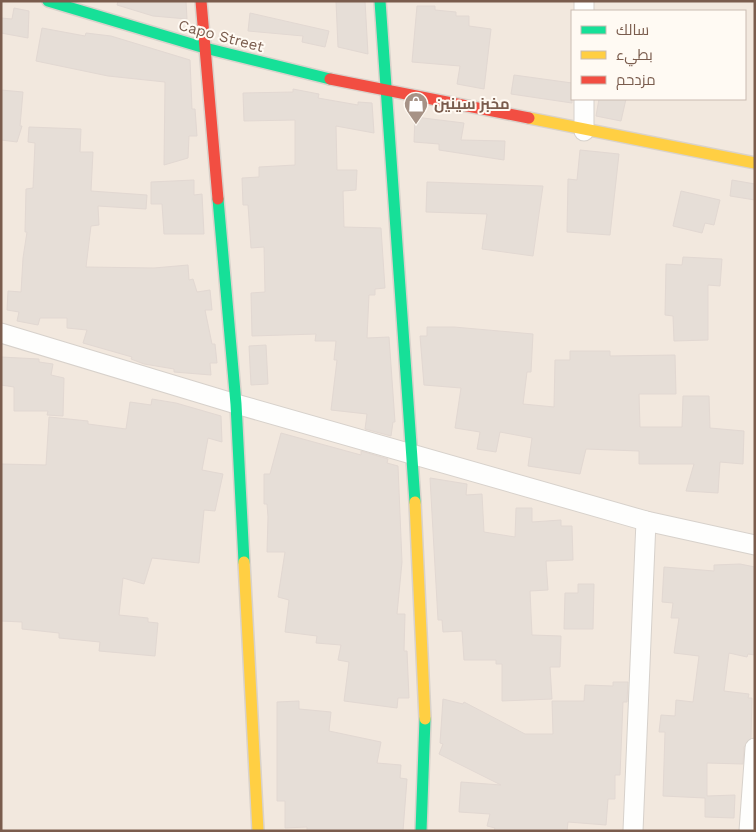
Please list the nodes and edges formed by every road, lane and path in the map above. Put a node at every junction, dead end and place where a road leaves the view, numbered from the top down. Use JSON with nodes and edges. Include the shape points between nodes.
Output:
{"nodes":[{"id":1,"x":48,"y":1,"type":"edge"},
{"id":2,"x":201,"y":1,"type":"edge"},
{"id":3,"x":380,"y":1,"type":"edge"},
{"id":4,"x":205,"y":48,"type":"junction"},
{"id":5,"x":387,"y":91,"type":"junction"},
{"id":6,"x":584,"y":100,"type":"edge"},
{"id":7,"x":584,"y":131,"type":"junction"},
{"id":8,"x":755,"y":164,"type":"edge"},
{"id":9,"x":1,"y":333,"type":"edge"},
{"id":10,"x":236,"y":404,"type":"junction"},
{"id":11,"x":413,"y":453,"type":"junction"},
{"id":12,"x":646,"y":521,"type":"junction"},
{"id":13,"x":755,"y":544,"type":"edge"},
{"id":14,"x":755,"y":748,"type":"edge"},
{"id":15,"x":258,"y":831,"type":"edge"},
{"id":16,"x":422,"y":831,"type":"edge"},
{"id":17,"x":633,"y":831,"type":"edge"},
{"id":18,"x":749,"y":831,"type":"edge"}],
"edges":[{"from":1,"to":4,"type":"street","name":"Capo Street"},
{"from":2,"to":4,"type":"street"},
{"from":3,"to":5,"type":"street"},
{"from":4,"to":5,"type":"street","name":"Capo Street"},
{"from":4,"to":10,"type":"street"},
{"from":5,"to":7,"type":"street","name":"Capo Street"},
{"from":5,"to":11,"type":"street"},
{"from":6,"to":7,"type":"street"},
{"from":7,"to":8,"type":"street","name":"Capo Street"},
{"from":9,"to":10,"type":"street"},
{"from":10,"to":11,"type":"street"},
{"from":10,"to":15,"type":"street"},
{"from":11,"to":12,"type":"street"},
{"from":11,"to":16,"type":"street","via":[[425,710]]},
{"from":12,"to":13,"type":"street"},
{"from":12,"to":17,"type":"street"},
{"from":14,"to":18,"type":"street"}]}
